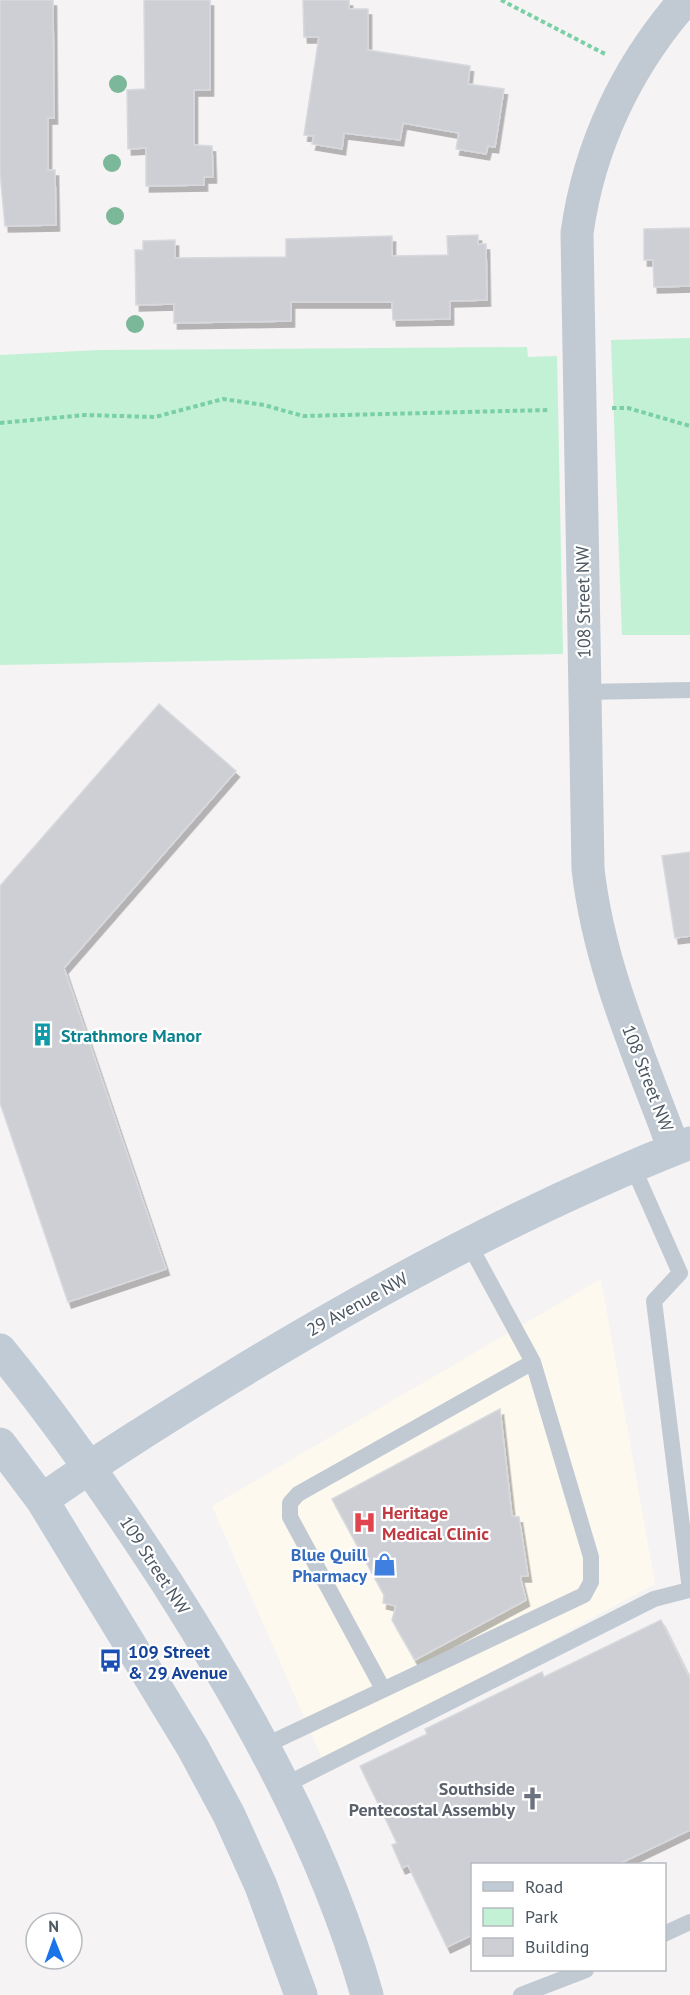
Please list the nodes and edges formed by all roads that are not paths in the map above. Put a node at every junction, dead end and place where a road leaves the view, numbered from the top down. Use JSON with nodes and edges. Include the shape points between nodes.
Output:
{"nodes":[{"id":1,"x":685,"y":0,"type":"edge"},
{"id":2,"x":690,"y":690,"type":"edge"},
{"id":3,"x":585,"y":692,"type":"junction"},
{"id":4,"x":682,"y":1146,"type":"edge"},
{"id":5,"x":633,"y":1167,"type":"junction"},
{"id":6,"x":470,"y":1244,"type":"junction"},
{"id":7,"x":685,"y":1274,"type":"edge"},
{"id":8,"x":0,"y":1350,"type":"edge"},
{"id":9,"x":533,"y":1362,"type":"junction"},
{"id":10,"x":0,"y":1444,"type":"edge"},
{"id":11,"x":90,"y":1466,"type":"junction"},
{"id":12,"x":42,"y":1500,"type":"junction"},
{"id":13,"x":690,"y":1590,"type":"edge"},
{"id":14,"x":383,"y":1689,"type":"junction"},
{"id":15,"x":262,"y":1747,"type":"junction"},
{"id":16,"x":285,"y":1785,"type":"junction"},
{"id":17,"x":690,"y":1922,"type":"edge"},
{"id":18,"x":666,"y":1933,"type":"edge"},
{"id":19,"x":583,"y":1971,"type":"edge"},
{"id":20,"x":301,"y":1995,"type":"edge"},
{"id":21,"x":368,"y":1995,"type":"edge"},
{"id":22,"x":521,"y":1995,"type":"edge"}],
"edges":[{"from":1,"to":3,"type":"street","name":"108 Street NW","via":[[639,62],[597,146],[581,201],[577,233]]},
{"from":2,"to":3,"type":"lane"},
{"from":3,"to":4,"type":"street","name":"108 Street NW","via":[[591,900],[617,996]]},
{"from":4,"to":5,"type":"street","name":"29 Avenue NW"},
{"from":5,"to":6,"type":"street","name":"29 Avenue NW"},
{"from":5,"to":7,"type":"lane"},
{"from":6,"to":9,"type":"lane"},
{"from":6,"to":11,"type":"street","name":"29 Avenue NW","via":[[324,1321]]},
{"from":7,"to":13,"type":"lane","via":[[654,1301]]},
{"from":8,"to":11,"type":"street","name":"109 Street NW"},
{"from":9,"to":14,"type":"lane","via":[[591,1557],[591,1582],[584,1595]]},
{"from":9,"to":14,"type":"lane","via":[[298,1494],[290,1503],[290,1517]]},
{"from":10,"to":12,"type":"street"},
{"from":11,"to":12,"type":"street","name":"29 Avenue NW"},
{"from":11,"to":15,"type":"street","name":"109 Street NW","via":[[234,1692]]},
{"from":12,"to":20,"type":"street","via":[[164,1699],[229,1815],[261,1886]]},
{"from":13,"to":16,"type":"lane","via":[[654,1599]]},
{"from":14,"to":15,"type":"lane"},
{"from":15,"to":16,"type":"street","name":"109 Street NW"},
{"from":16,"to":21,"type":"street","name":"109 Street NW","via":[[344,1923]]},
{"from":17,"to":18,"type":"lane"},
{"from":19,"to":22,"type":"lane"}]}
